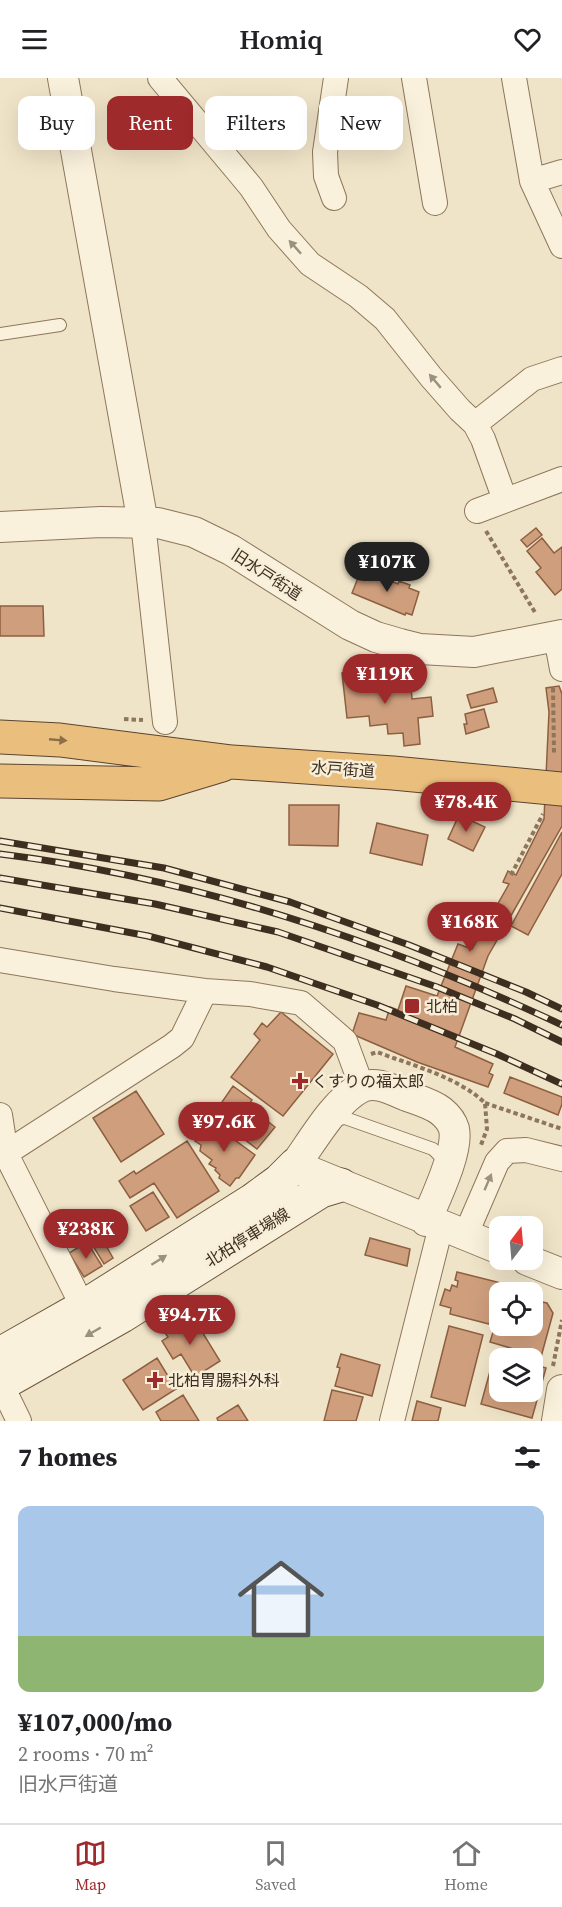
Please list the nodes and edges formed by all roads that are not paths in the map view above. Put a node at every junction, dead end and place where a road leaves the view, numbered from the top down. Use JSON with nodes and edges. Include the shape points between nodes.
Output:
{"nodes":[{"id":1,"x":63,"y":78,"type":"edge"},
{"id":2,"x":160,"y":78,"type":"edge"},
{"id":3,"x":336,"y":78,"type":"edge"},
{"id":4,"x":414,"y":78,"type":"edge"},
{"id":5,"x":514,"y":78,"type":"edge"},
{"id":6,"x":562,"y":172,"type":"edge"},
{"id":7,"x":532,"y":181,"type":"junction"},
{"id":8,"x":333,"y":198,"type":"dead end"},
{"id":9,"x":435,"y":203,"type":"dead end"},
{"id":10,"x":562,"y":246,"type":"edge"},
{"id":11,"x":60,"y":324,"type":"dead end"},
{"id":12,"x":0,"y":334,"type":"edge"},
{"id":13,"x":562,"y":369,"type":"edge"},
{"id":14,"x":475,"y":423,"type":"junction"},
{"id":15,"x":562,"y":479,"type":"edge"},
{"id":16,"x":505,"y":500,"type":"junction"},
{"id":17,"x":477,"y":511,"type":"road end"},
{"id":18,"x":143,"y":523,"type":"junction"},
{"id":19,"x":0,"y":527,"type":"edge"},
{"id":20,"x":553,"y":630,"type":"edge"},
{"id":21,"x":558,"y":679,"type":"edge"},
{"id":22,"x":165,"y":722,"type":"dead end"},
{"id":23,"x":0,"y":737,"type":"edge"},
{"id":24,"x":0,"y":761,"type":"edge"},
{"id":25,"x":232,"y":762,"type":"junction"},
{"id":26,"x":0,"y":781,"type":"edge"},
{"id":27,"x":562,"y":789,"type":"edge"},
{"id":28,"x":0,"y":960,"type":"edge"},
{"id":29,"x":205,"y":991,"type":"junction"},
{"id":30,"x":362,"y":1087,"type":"junction"},
{"id":31,"x":0,"y":1115,"type":"edge"},
{"id":32,"x":324,"y":1125,"type":"junction"},
{"id":33,"x":3,"y":1155,"type":"edge"},
{"id":34,"x":562,"y":1159,"type":"edge"},
{"id":35,"x":448,"y":1165,"type":"junction"},
{"id":36,"x":291,"y":1168,"type":"junction"},
{"id":37,"x":341,"y":1185,"type":"junction"},
{"id":38,"x":444,"y":1227,"type":"junction"},
{"id":39,"x":489,"y":1245,"type":"edge"},
{"id":40,"x":543,"y":1266,"type":"edge"},
{"id":41,"x":562,"y":1274,"type":"edge"},
{"id":42,"x":82,"y":1307,"type":"junction"},
{"id":43,"x":0,"y":1376,"type":"edge"},
{"id":44,"x":562,"y":1390,"type":"edge"},
{"id":45,"x":19,"y":1421,"type":"edge"},
{"id":46,"x":392,"y":1421,"type":"edge"},
{"id":47,"x":557,"y":1421,"type":"edge"}],
"edges":[{"from":1,"to":18,"type":"street"},
{"from":14,"to":2,"type":"street","one_way":true,"via":[[385,319],[310,264]]},
{"from":3,"to":8,"type":"street","via":[[325,152],[326,176]]},
{"from":4,"to":9,"type":"street"},
{"from":5,"to":7,"type":"street"},
{"from":6,"to":7,"type":"street"},
{"from":7,"to":10,"type":"street"},
{"from":11,"to":12,"type":"lane"},
{"from":13,"to":14,"type":"street","via":[[532,379]]},
{"from":14,"to":16,"type":"street"},
{"from":15,"to":16,"type":"street"},
{"from":16,"to":17,"type":"street"},
{"from":18,"to":19,"type":"street","name":"旧水戸街道"},
{"from":18,"to":20,"type":"street","name":"旧水戸街道","via":[[176,526],[214,540],[376,638],[420,649],[474,652]]},
{"from":18,"to":22,"type":"street"},
{"from":20,"to":21,"type":"street"},
{"from":23,"to":25,"type":"highway","name":"水戸街道","one_way":true,"via":[[60,740]]},
{"from":24,"to":25,"type":"highway","name":"水戸街道"},
{"from":25,"to":26,"type":"highway","via":[[159,784]]},
{"from":25,"to":27,"type":"highway","name":"水戸街道"},
{"from":28,"to":29,"type":"street"},
{"from":29,"to":30,"type":"street","via":[[250,993],[301,1003],[345,1041]]},
{"from":29,"to":33,"type":"street","via":[[182,1038]]},
{"from":30,"to":32,"type":"street","via":[[348,1096]]},
{"from":30,"to":35,"type":"street","via":[[381,1085],[440,1110],[454,1130]]},
{"from":31,"to":33,"type":"street"},
{"from":32,"to":35,"type":"lane","via":[[345,1118],[358,1122],[434,1149]]},
{"from":32,"to":36,"type":"street"},
{"from":33,"to":42,"type":"street"},
{"from":38,"to":34,"type":"street","one_way":true,"via":[[507,1151],[526,1150]]},
{"from":35,"to":38,"type":"street"},
{"from":36,"to":37,"type":"street"},
{"from":42,"to":36,"type":"main road","name":"北柏停車場線","one_way":true,"via":[[253,1200]]},
{"from":37,"to":38,"type":"street"},
{"from":37,"to":43,"type":"main road","name":"北柏停車場線","one_way":true,"via":[[321,1191],[122,1316]]},
{"from":38,"to":39,"type":"street"},
{"from":38,"to":46,"type":"street"},
{"from":40,"to":41,"type":"street"},
{"from":42,"to":43,"type":"main road","name":"北柏停車場線"},
{"from":43,"to":45,"type":"street"},
{"from":44,"to":47,"type":"street"}]}
